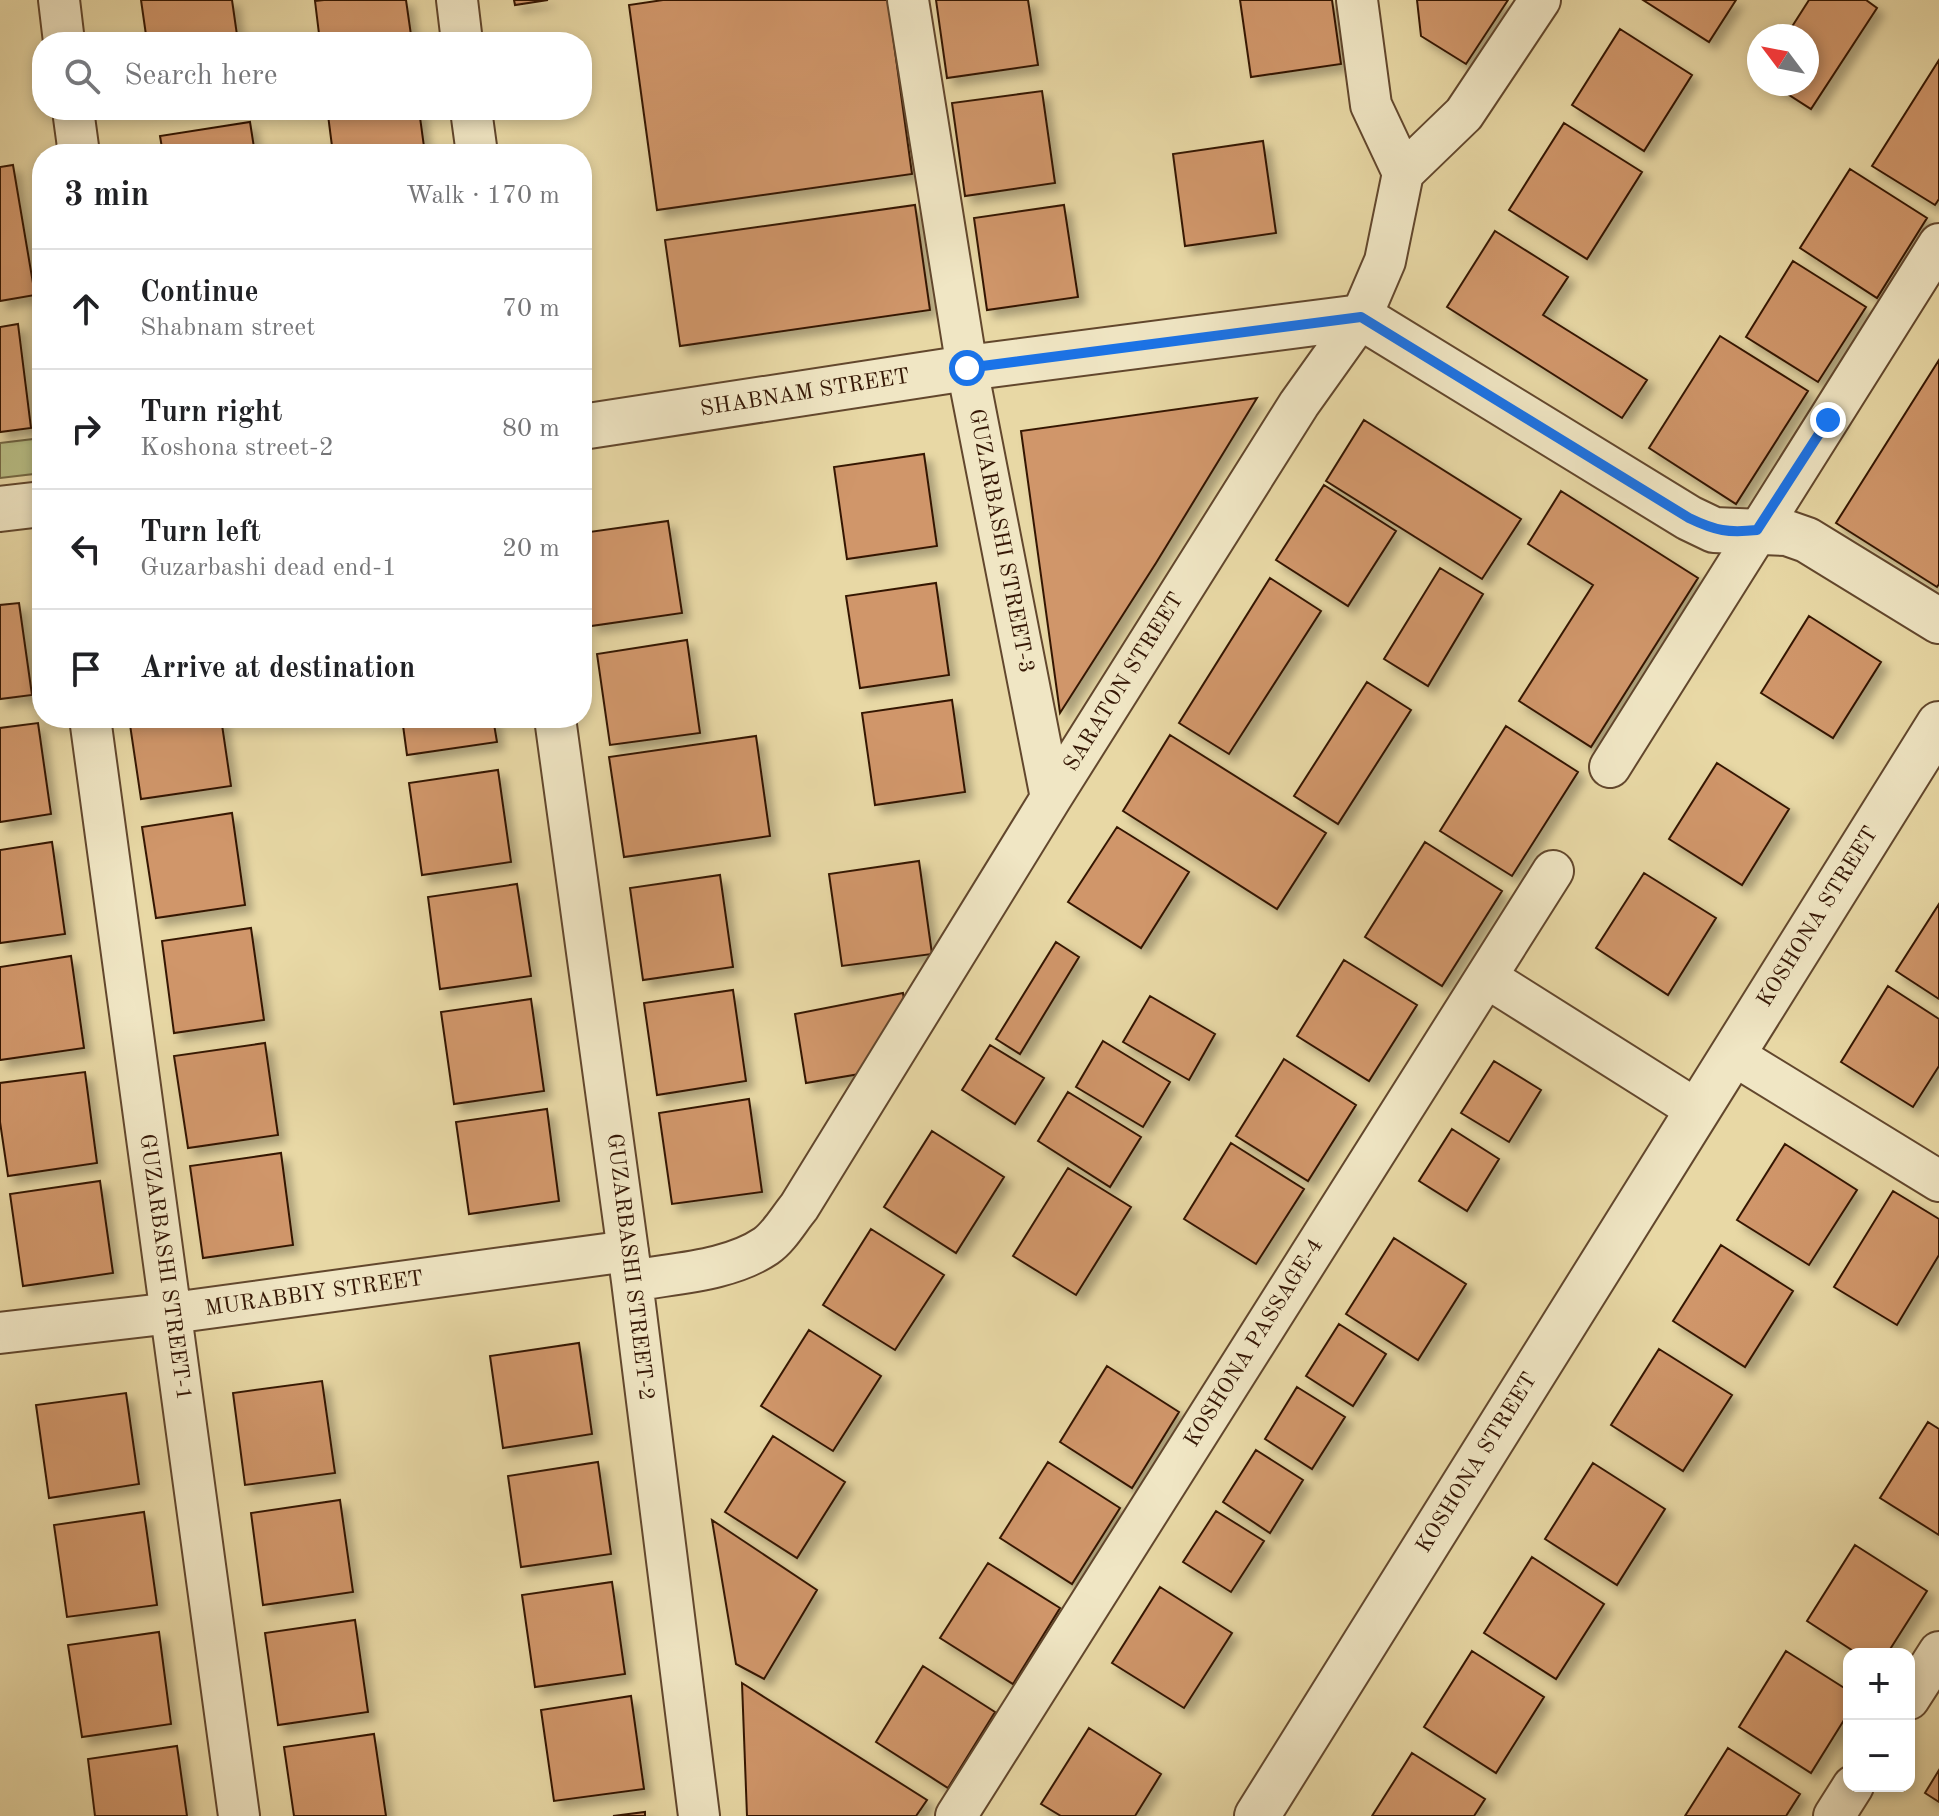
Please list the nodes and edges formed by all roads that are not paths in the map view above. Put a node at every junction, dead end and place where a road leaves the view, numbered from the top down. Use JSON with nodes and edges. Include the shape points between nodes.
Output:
{"nodes":[{"id":1,"x":59,"y":0,"type":"edge"},
{"id":2,"x":457,"y":0,"type":"edge"},
{"id":3,"x":908,"y":0,"type":"edge"},
{"id":4,"x":1357,"y":0,"type":"edge"},
{"id":5,"x":1540,"y":0,"type":"edge"},
{"id":6,"x":63,"y":32,"type":"edge"},
{"id":7,"x":461,"y":32,"type":"edge"},
{"id":8,"x":74,"y":120,"type":"edge"},
{"id":9,"x":472,"y":120,"type":"edge"},
{"id":10,"x":78,"y":144,"type":"edge"},
{"id":11,"x":476,"y":144,"type":"edge"},
{"id":12,"x":1403,"y":173,"type":"junction"},
{"id":13,"x":1939,"y":244,"type":"edge"},
{"id":14,"x":1361,"y":317,"type":"junction"},
{"id":15,"x":967,"y":368,"type":"junction"},
{"id":16,"x":592,"y":425,"type":"edge"},
{"id":17,"x":32,"y":505,"type":"edge"},
{"id":18,"x":0,"y":509,"type":"edge"},
{"id":19,"x":1757,"y":530,"type":"junction"},
{"id":20,"x":1939,"y":621,"type":"edge"},
{"id":21,"x":1939,"y":724,"type":"edge"},
{"id":22,"x":91,"y":728,"type":"edge"},
{"id":23,"x":556,"y":728,"type":"edge"},
{"id":24,"x":1610,"y":767,"type":"dead end"},
{"id":25,"x":1051,"y":798,"type":"junction"},
{"id":26,"x":1553,"y":871,"type":"dead end"},
{"id":27,"x":1486,"y":977,"type":"junction"},
{"id":28,"x":1732,"y":1054,"type":"junction"},
{"id":29,"x":1697,"y":1110,"type":"junction"},
{"id":30,"x":1939,"y":1181,"type":"edge"},
{"id":31,"x":630,"y":1266,"type":"junction"},
{"id":32,"x":172,"y":1313,"type":"junction"},
{"id":33,"x":0,"y":1333,"type":"edge"},
{"id":34,"x":1939,"y":1652,"type":"edge"},
{"id":35,"x":1915,"y":1690,"type":"edge"},
{"id":36,"x":1849,"y":1792,"type":"edge"},
{"id":37,"x":239,"y":1816,"type":"edge"},
{"id":38,"x":699,"y":1816,"type":"edge"},
{"id":39,"x":956,"y":1816,"type":"edge"},
{"id":40,"x":1257,"y":1816,"type":"edge"},
{"id":41,"x":1834,"y":1816,"type":"edge"}],
"edges":[{"from":1,"to":6,"type":"street"},
{"from":2,"to":7,"type":"street"},
{"from":3,"to":15,"type":"street","name":"GUZARBASHI STREET-3"},
{"from":4,"to":12,"type":"street","via":[[1371,105]]},
{"from":5,"to":12,"type":"street","via":[[1464,114]]},
{"from":8,"to":10,"type":"street"},
{"from":9,"to":11,"type":"street"},
{"from":12,"to":14,"type":"street","name":"SARATON STREET","via":[[1385,261]]},
{"from":13,"to":19,"type":"street"},
{"from":14,"to":15,"type":"street","name":"SHABNAM STREET"},
{"from":14,"to":19,"type":"street","via":[[1689,518],[1714,530]]},
{"from":14,"to":25,"type":"street","name":"SARATON STREET","via":[[1299,404]]},
{"from":15,"to":16,"type":"street","name":"SHABNAM STREET"},
{"from":15,"to":25,"type":"street","name":"GUZARBASHI STREET-3"},
{"from":17,"to":18,"type":"street"},
{"from":19,"to":20,"type":"street","via":[[1807,540]]},
{"from":19,"to":24,"type":"street"},
{"from":21,"to":28,"type":"street","name":"KOSHONA STREET"},
{"from":22,"to":32,"type":"street","name":"GUZARBASHI STREET-1"},
{"from":23,"to":31,"type":"street","name":"GUZARBASHI STREET-2"},
{"from":25,"to":31,"type":"street","name":"SARATON STREET","via":[[799,1207],[769,1244],[725,1264]]},
{"from":26,"to":27,"type":"street","name":"KOSHONA PASSAGE-4"},
{"from":27,"to":29,"type":"street"},
{"from":27,"to":39,"type":"street","name":"KOSHONA PASSAGE-4"},
{"from":28,"to":29,"type":"street","name":"KOSHONA STREET"},
{"from":28,"to":30,"type":"street"},
{"from":29,"to":40,"type":"street","name":"KOSHONA STREET"},
{"from":31,"to":32,"type":"street","name":"MURABBIY STREET"},
{"from":31,"to":38,"type":"street","name":"GUZARBASHI STREET-2"},
{"from":32,"to":33,"type":"street","name":"MURABBIY STREET"},
{"from":32,"to":37,"type":"street","name":"GUZARBASHI STREET-1"},
{"from":34,"to":35,"type":"street"},
{"from":36,"to":41,"type":"street"}]}
